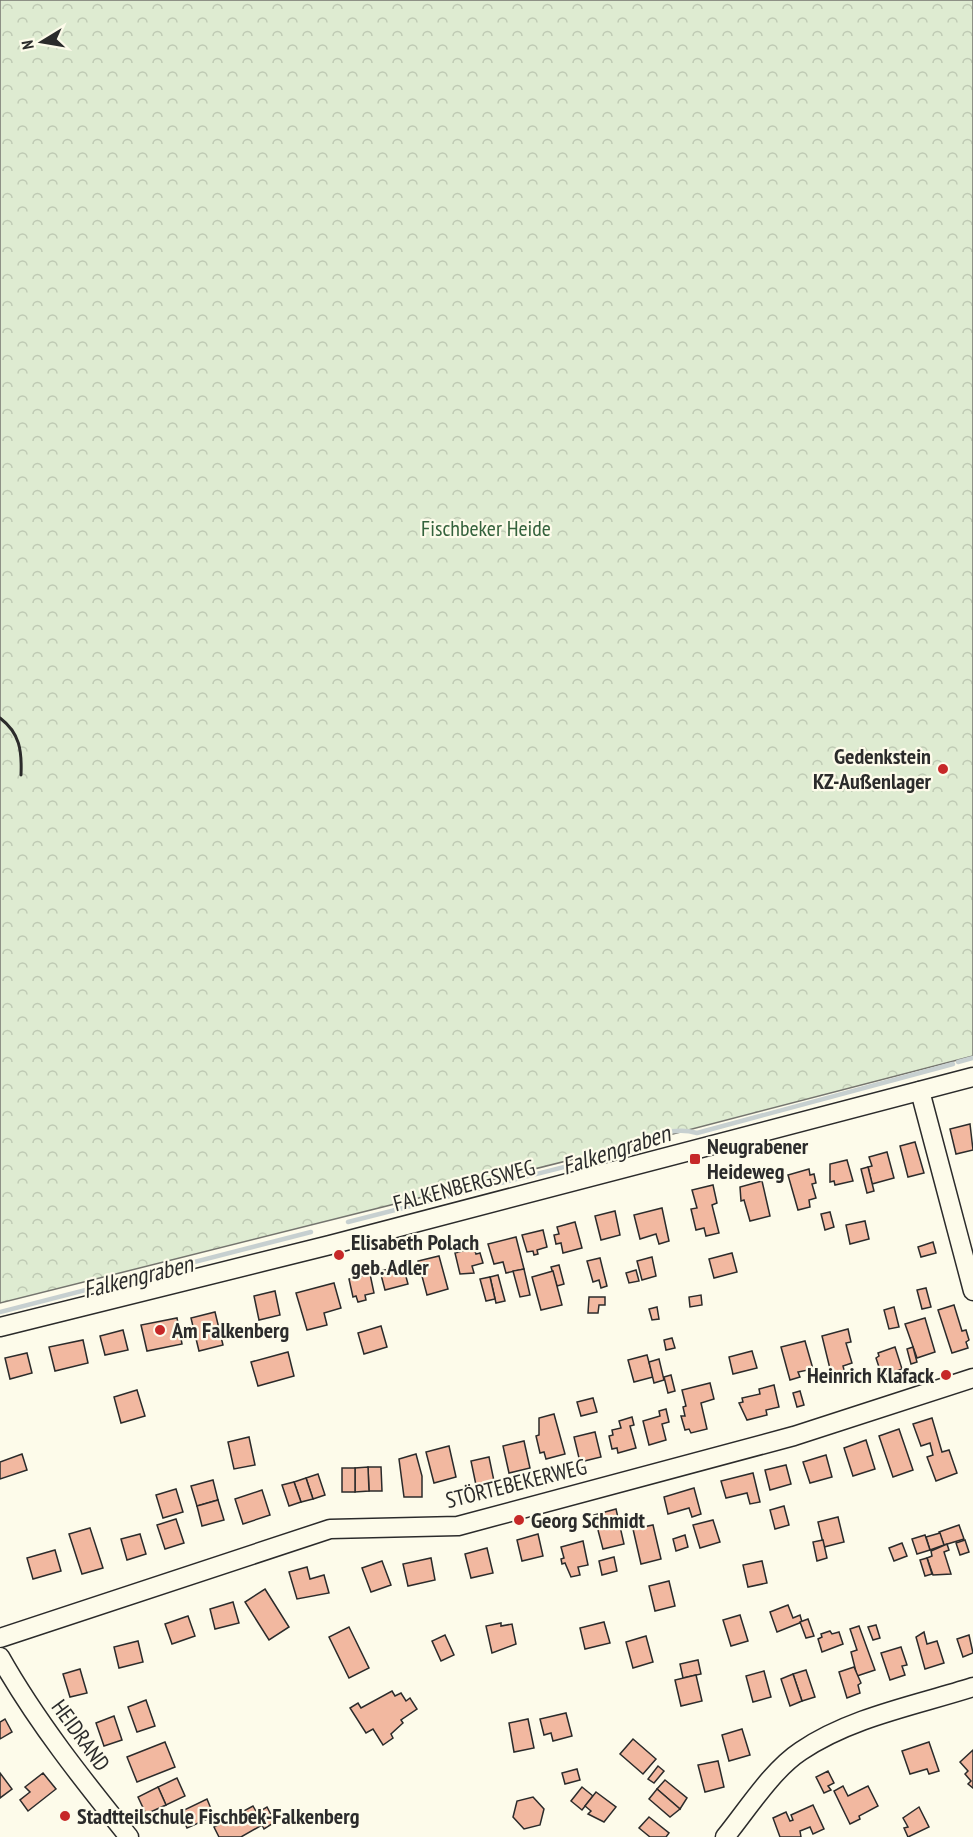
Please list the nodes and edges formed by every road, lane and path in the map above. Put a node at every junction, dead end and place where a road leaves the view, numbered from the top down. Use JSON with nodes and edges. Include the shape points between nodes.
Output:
{"nodes":[{"id":1,"x":973,"y":1077,"type":"edge"},
{"id":2,"x":920,"y":1091,"type":"junction"},
{"id":3,"x":965,"y":1226,"type":"edge"},
{"id":4,"x":973,"y":1291,"type":"edge"},
{"id":5,"x":0,"y":1326,"type":"edge"},
{"id":6,"x":973,"y":1378,"type":"edge"},
{"id":7,"x":0,"y":1638,"type":"edge"},
{"id":8,"x":0,"y":1658,"type":"edge"},
{"id":9,"x":973,"y":1687,"type":"edge"},
{"id":10,"x":129,"y":1837,"type":"edge"},
{"id":11,"x":725,"y":1837,"type":"edge"}],
"edges":[{"from":1,"to":2,"type":"street","name":"FALKENBERGSWEG"},
{"from":2,"to":3,"type":"street"},
{"from":2,"to":5,"type":"street","name":"FALKENBERGSWEG","via":[[330,1245]]},
{"from":3,"to":4,"type":"street"},
{"from":6,"to":7,"type":"street","name":"STÖRTEBEKERWEG","via":[[788,1437],[458,1526],[330,1528]]},
{"from":8,"to":10,"type":"street","name":"HEIDRAND","via":[[80,1776]]},
{"from":9,"to":11,"type":"street","via":[[845,1728],[800,1751],[768,1783]]}]}
